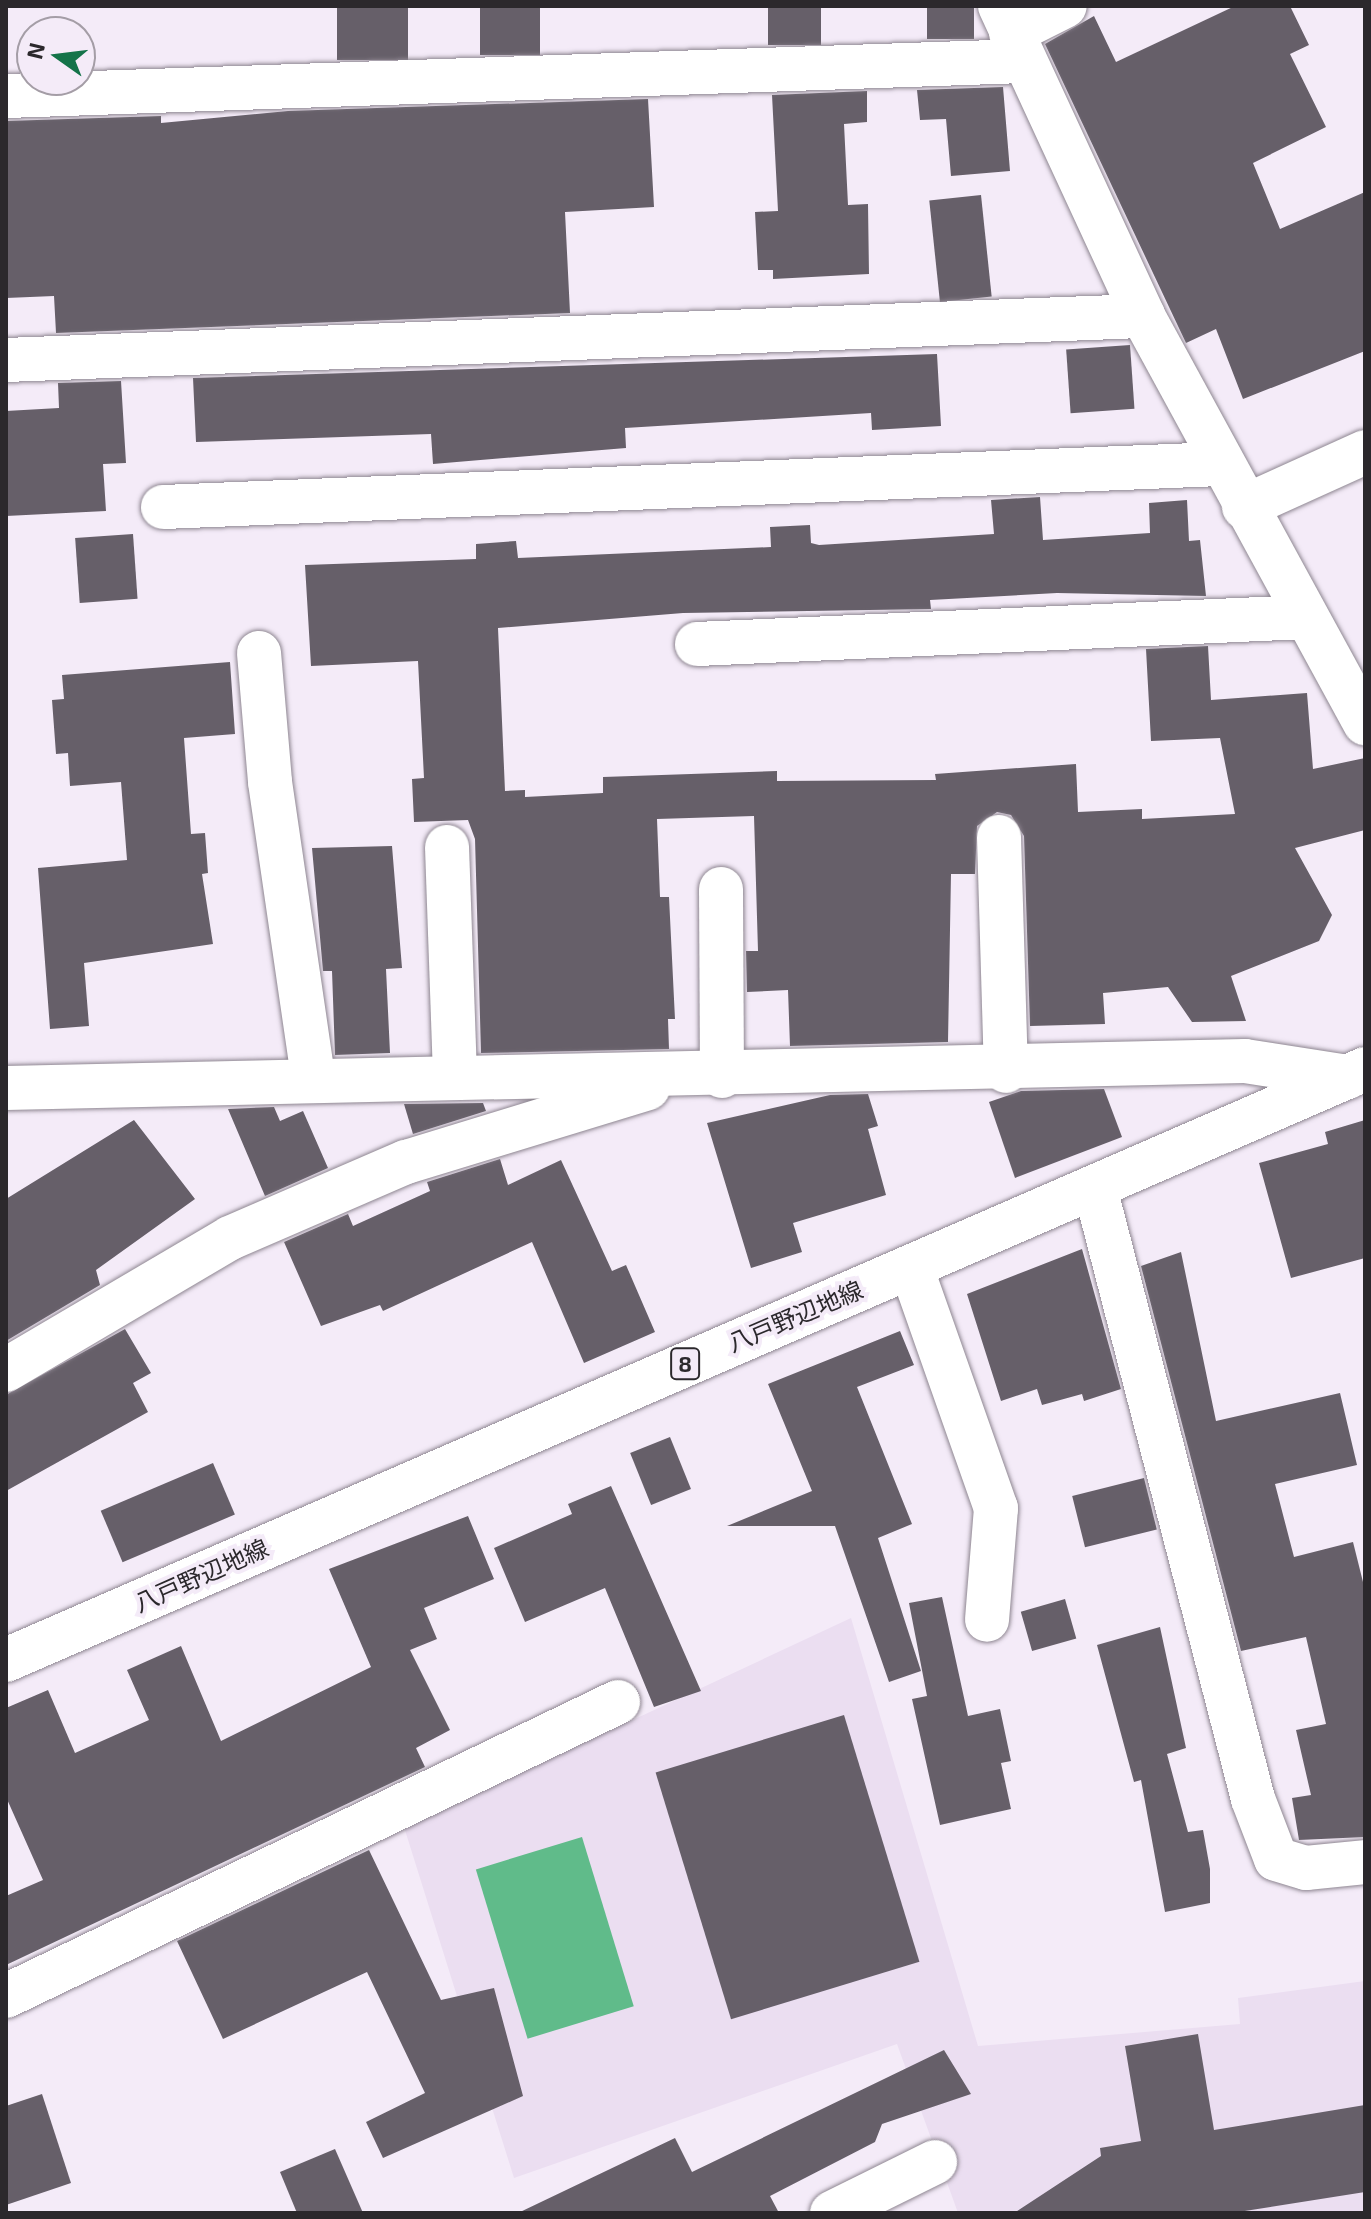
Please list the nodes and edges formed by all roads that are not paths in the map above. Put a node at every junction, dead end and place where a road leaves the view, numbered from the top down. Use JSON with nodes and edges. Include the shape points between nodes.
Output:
{"nodes":[{"id":1,"x":1065,"y":6,"type":"edge"},
{"id":2,"x":1012,"y":33,"type":"edge"},
{"id":3,"x":6,"y":96,"type":"edge"},
{"id":4,"x":1143,"y":316,"type":"junction"},
{"id":5,"x":6,"y":360,"type":"edge"},
{"id":6,"x":1365,"y":452,"type":"edge"},
{"id":7,"x":1221,"y":464,"type":"junction"},
{"id":8,"x":163,"y":507,"type":"dead end"},
{"id":9,"x":1244,"y":507,"type":"junction"},
{"id":10,"x":1305,"y":617,"type":"junction"},
{"id":11,"x":697,"y":644,"type":"dead end"},
{"id":12,"x":259,"y":653,"type":"dead end"},
{"id":13,"x":1365,"y":724,"type":"edge"},
{"id":14,"x":999,"y":837,"type":"dead end"},
{"id":15,"x":447,"y":847,"type":"dead end"},
{"id":16,"x":721,"y":889,"type":"dead end"},
{"id":17,"x":1006,"y":1071,"type":"junction"},
{"id":18,"x":455,"y":1073,"type":"junction"},
{"id":19,"x":1357,"y":1073,"type":"edge"},
{"id":20,"x":313,"y":1076,"type":"junction"},
{"id":21,"x":703,"y":1076,"type":"junction"},
{"id":22,"x":6,"y":1088,"type":"edge"},
{"id":23,"x":1095,"y":1188,"type":"junction"},
{"id":24,"x":911,"y":1267,"type":"junction"},
{"id":25,"x":6,"y":1370,"type":"edge"},
{"id":26,"x":987,"y":1620,"type":"dead end"},
{"id":27,"x":6,"y":1660,"type":"edge"},
{"id":28,"x":618,"y":1702,"type":"dead end"},
{"id":29,"x":1365,"y":1862,"type":"edge"},
{"id":30,"x":6,"y":1996,"type":"edge"},
{"id":31,"x":935,"y":2162,"type":"dead end"},
{"id":32,"x":832,"y":2213,"type":"edge"}],
"edges":[{"from":1,"to":2,"type":"street"},
{"from":2,"to":3,"type":"street"},
{"from":2,"to":4,"type":"street"},
{"from":4,"to":5,"type":"street"},
{"from":4,"to":7,"type":"street"},
{"from":6,"to":9,"type":"street"},
{"from":7,"to":8,"type":"street"},
{"from":7,"to":9,"type":"street"},
{"from":9,"to":10,"type":"street"},
{"from":10,"to":11,"type":"street"},
{"from":10,"to":13,"type":"street"},
{"from":12,"to":20,"type":"street","via":[[270,782]]},
{"from":14,"to":17,"type":"street"},
{"from":15,"to":18,"type":"street"},
{"from":16,"to":21,"type":"street"},
{"from":17,"to":19,"type":"street","via":[[1245,1061]]},
{"from":17,"to":21,"type":"street"},
{"from":18,"to":20,"type":"street"},
{"from":18,"to":21,"type":"street"},
{"from":19,"to":23,"type":"street","name":"八戸野辺地線","number":"8"},
{"from":20,"to":22,"type":"street"},
{"from":21,"to":25,"type":"street","via":[[406,1162],[230,1238]]},
{"from":23,"to":24,"type":"street","name":"八戸野辺地線","number":"8"},
{"from":23,"to":29,"type":"street","via":[[1253,1799],[1276,1859],[1306,1868]]},
{"from":24,"to":26,"type":"street","via":[[996,1508]]},
{"from":24,"to":27,"type":"street","name":"八戸野辺地線","number":"8"},
{"from":28,"to":30,"type":"street"},
{"from":31,"to":32,"type":"street"}]}
